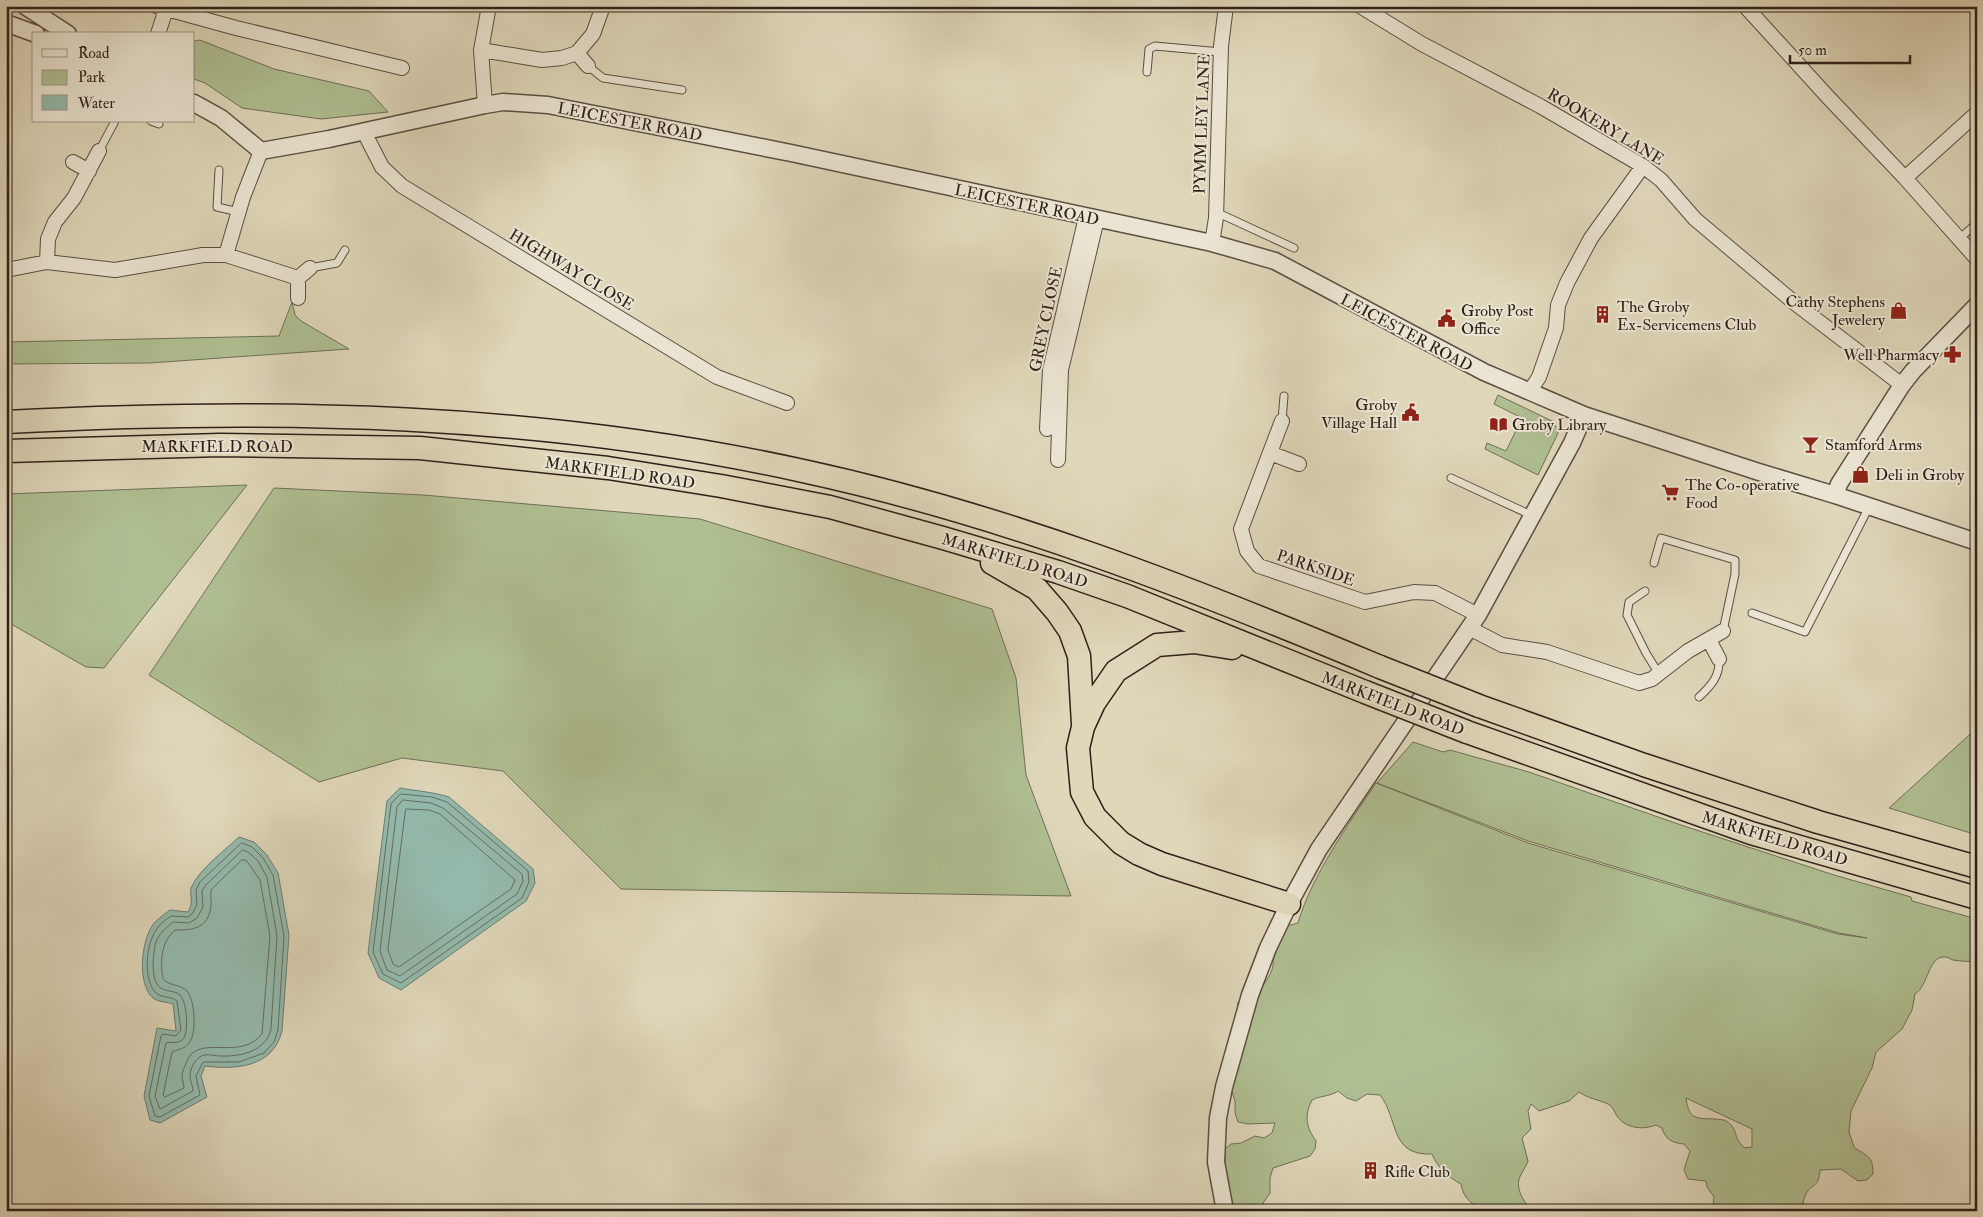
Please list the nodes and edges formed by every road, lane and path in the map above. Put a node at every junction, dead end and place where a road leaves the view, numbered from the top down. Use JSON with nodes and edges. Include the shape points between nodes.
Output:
{"nodes":[{"id":1,"x":16,"y":6,"type":"edge"},
{"id":2,"x":25,"y":6,"type":"edge"},
{"id":3,"x":489,"y":6,"type":"edge"},
{"id":4,"x":603,"y":6,"type":"edge"},
{"id":5,"x":1226,"y":6,"type":"edge"},
{"id":6,"x":1360,"y":6,"type":"edge"},
{"id":7,"x":1745,"y":6,"type":"edge"},
{"id":8,"x":161,"y":8,"type":"edge"},
{"id":9,"x":7,"y":24,"type":"edge"},
{"id":10,"x":65,"y":32,"type":"edge"},
{"id":11,"x":158,"y":32,"type":"edge"},
{"id":12,"x":32,"y":33,"type":"edge"},
{"id":13,"x":481,"y":50,"type":"junction"},
{"id":14,"x":577,"y":52,"type":"junction"},
{"id":15,"x":1221,"y":52,"type":"junction"},
{"id":16,"x":588,"y":66,"type":"joint"},
{"id":17,"x":402,"y":68,"type":"dead end"},
{"id":18,"x":1147,"y":72,"type":"dead end"},
{"id":19,"x":682,"y":90,"type":"dead end"},
{"id":20,"x":195,"y":104,"type":"edge"},
{"id":21,"x":485,"y":105,"type":"junction"},
{"id":22,"x":1977,"y":113,"type":"edge"},
{"id":23,"x":114,"y":122,"type":"edge"},
{"id":24,"x":364,"y":132,"type":"junction"},
{"id":25,"x":99,"y":151,"type":"joint"},
{"id":26,"x":261,"y":151,"type":"junction"},
{"id":27,"x":73,"y":162,"type":"dead end"},
{"id":28,"x":1643,"y":166,"type":"junction"},
{"id":29,"x":89,"y":170,"type":"junction"},
{"id":30,"x":219,"y":170,"type":"dead end"},
{"id":31,"x":1905,"y":178,"type":"junction"},
{"id":32,"x":239,"y":212,"type":"junction"},
{"id":33,"x":1216,"y":212,"type":"junction"},
{"id":34,"x":1091,"y":218,"type":"junction"},
{"id":35,"x":1977,"y":223,"type":"edge"},
{"id":36,"x":1959,"y":239,"type":"junction"},
{"id":37,"x":1212,"y":243,"type":"junction"},
{"id":38,"x":1294,"y":248,"type":"dead end"},
{"id":39,"x":345,"y":250,"type":"dead end"},
{"id":40,"x":226,"y":255,"type":"junction"},
{"id":41,"x":1977,"y":259,"type":"edge"},
{"id":42,"x":47,"y":262,"type":"junction"},
{"id":43,"x":310,"y":268,"type":"joint"},
{"id":44,"x":6,"y":270,"type":"edge"},
{"id":45,"x":298,"y":278,"type":"junction"},
{"id":46,"x":298,"y":298,"type":"dead end"},
{"id":47,"x":1977,"y":305,"type":"edge"},
{"id":48,"x":1902,"y":385,"type":"junction"},
{"id":49,"x":1530,"y":391,"type":"junction"},
{"id":50,"x":1284,"y":396,"type":"dead end"},
{"id":51,"x":787,"y":403,"type":"dead end"},
{"id":52,"x":1584,"y":415,"type":"junction"},
{"id":53,"x":1282,"y":421,"type":"joint"},
{"id":54,"x":6,"y":422,"type":"edge"},
{"id":55,"x":1047,"y":429,"type":"dead end"},
{"id":56,"x":6,"y":451,"type":"edge"},
{"id":57,"x":1270,"y":453,"type":"junction"},
{"id":58,"x":1058,"y":460,"type":"dead end"},
{"id":59,"x":1299,"y":464,"type":"dead end"},
{"id":60,"x":1451,"y":478,"type":"dead end"},
{"id":61,"x":1835,"y":495,"type":"junction"},
{"id":62,"x":1869,"y":507,"type":"junction"},
{"id":63,"x":1531,"y":515,"type":"junction"},
{"id":64,"x":943,"y":538,"type":"junction"},
{"id":65,"x":1977,"y":542,"type":"edge"},
{"id":66,"x":1654,"y":563,"type":"dead end"},
{"id":67,"x":1645,"y":591,"type":"dead end"},
{"id":68,"x":1752,"y":613,"type":"dead end"},
{"id":69,"x":1473,"y":622,"type":"junction"},
{"id":70,"x":1723,"y":631,"type":"joint"},
{"id":71,"x":1709,"y":640,"type":"junction"},
{"id":72,"x":1267,"y":652,"type":"junction"},
{"id":73,"x":1719,"y":659,"type":"joint"},
{"id":74,"x":1659,"y":674,"type":"junction"},
{"id":75,"x":1699,"y":697,"type":"dead end"},
{"id":76,"x":1083,"y":727,"type":"junction"},
{"id":77,"x":1977,"y":867,"type":"edge"},
{"id":78,"x":1977,"y":898,"type":"edge"},
{"id":79,"x":1289,"y":904,"type":"junction"},
{"id":80,"x":1225,"y":1211,"type":"edge"}],
"edges":[{"from":1,"to":9,"type":"street"},
{"from":2,"to":10,"type":"street"},
{"from":3,"to":13,"type":"street"},
{"from":4,"to":14,"type":"street","via":[[593,34]]},
{"from":5,"to":15,"type":"street","name":"PYMM LEY LANE"},
{"from":6,"to":28,"type":"street","name":"ROOKERY LANE","via":[[1422,44],[1540,106]]},
{"from":7,"to":31,"type":"street"},
{"from":8,"to":11,"type":"street"},
{"from":8,"to":17,"type":"street"},
{"from":9,"to":12,"type":"street"},
{"from":13,"to":14,"type":"street","via":[[542,60],[562,58]]},
{"from":13,"to":21,"type":"street"},
{"from":14,"to":16,"type":"street"},
{"from":15,"to":18,"type":"lane","via":[[1155,46],[1149,49]]},
{"from":15,"to":33,"type":"street","name":"PYMM LEY LANE"},
{"from":16,"to":19,"type":"lane","via":[[603,78]]},
{"from":20,"to":26,"type":"street","via":[[221,118]]},
{"from":21,"to":24,"type":"street","name":"LEICESTER ROAD"},
{"from":21,"to":34,"type":"street","name":"LEICESTER ROAD","via":[[503,102],[548,105]]},
{"from":22,"to":31,"type":"street"},
{"from":23,"to":25,"type":"lane"},
{"from":24,"to":26,"type":"street","name":"LEICESTER ROAD"},
{"from":24,"to":51,"type":"street","name":"HIGHWAY CLOSE","via":[[382,167],[402,186],[717,377]]},
{"from":25,"to":29,"type":"street"},
{"from":26,"to":32,"type":"street"},
{"from":27,"to":29,"type":"street"},
{"from":28,"to":48,"type":"street","name":"ROOKERY LANE","via":[[1661,180],[1702,225],[1796,304]]},
{"from":28,"to":49,"type":"street","via":[[1591,238],[1567,284],[1558,305],[1556,328],[1539,377]]},
{"from":29,"to":42,"type":"street","via":[[74,198],[55,222],[48,239]]},
{"from":30,"to":32,"type":"lane","via":[[216,207]]},
{"from":31,"to":36,"type":"street"},
{"from":32,"to":40,"type":"street"},
{"from":33,"to":37,"type":"street","name":"PYMM LEY LANE"},
{"from":33,"to":38,"type":"lane"},
{"from":34,"to":37,"type":"street","name":"LEICESTER ROAD"},
{"from":34,"to":55,"type":"street","name":"GREY CLOSE","via":[[1050,370]]},
{"from":34,"to":58,"type":"street","via":[[1061,370]]},
{"from":35,"to":36,"type":"lane"},
{"from":36,"to":41,"type":"street"},
{"from":37,"to":49,"type":"street","name":"LEICESTER ROAD","via":[[1275,261],[1484,372]]},
{"from":39,"to":43,"type":"lane","via":[[337,263]]},
{"from":40,"to":42,"type":"street","via":[[203,255],[115,270]]},
{"from":40,"to":45,"type":"street"},
{"from":42,"to":44,"type":"street"},
{"from":43,"to":45,"type":"street"},
{"from":45,"to":46,"type":"street"},
{"from":47,"to":48,"type":"street"},
{"from":48,"to":61,"type":"street"},
{"from":49,"to":52,"type":"street","name":"LEICESTER ROAD"},
{"from":50,"to":53,"type":"lane"},
{"from":52,"to":61,"type":"street","name":"LEICESTER ROAD"},
{"from":52,"to":63,"type":"street","via":[[1572,443]]},
{"from":53,"to":57,"type":"street","name":"PARKSIDE"},
{"from":54,"to":77,"type":"highway","name":"MARKFIELD ROAD","bridge":true,"via":[[221,416],[414,419],[616,437],[831,478],[1016,528],[1121,564],[1479,706],[1644,765],[1818,822]]},
{"from":56,"to":64,"type":"highway","name":"MARKFIELD ROAD","via":[[220,444],[420,448],[608,468],[721,486],[830,507]]},
{"from":57,"to":59,"type":"street"},
{"from":57,"to":69,"type":"street","name":"PARKSIDE","via":[[1241,529],[1248,551],[1259,566],[1365,602],[1414,592],[1435,593]]},
{"from":60,"to":63,"type":"lane"},
{"from":61,"to":62,"type":"street"},
{"from":62,"to":65,"type":"street"},
{"from":62,"to":68,"type":"lane","via":[[1805,632]]},
{"from":63,"to":69,"type":"street"},
{"from":64,"to":72,"type":"highway","name":"MARKFIELD ROAD","via":[[1127,596]]},
{"from":64,"to":76,"type":"highway","via":[[1037,589],[1057,612],[1070,631],[1079,656]]},
{"from":66,"to":70,"type":"lane","via":[[1661,538],[1736,560]]},
{"from":67,"to":74,"type":"lane","via":[[1629,602],[1627,615]]},
{"from":69,"to":74,"type":"street","name":"PARKSIDE","via":[[1502,645],[1547,652],[1639,684]]},
{"from":69,"to":79,"type":"street","via":[[1319,849]]},
{"from":70,"to":71,"type":"street","name":"PARKSIDE"},
{"from":71,"to":73,"type":"street"},
{"from":71,"to":74,"type":"street","name":"PARKSIDE","via":[[1688,651]]},
{"from":72,"to":76,"type":"highway","via":[[1194,642],[1157,646],[1116,671],[1094,703]]},
{"from":72,"to":78,"type":"highway","name":"MARKFIELD ROAD","bridge":true,"via":[[1467,732],[1751,832]]},
{"from":73,"to":75,"type":"lane","via":[[1720,669],[1712,685]]},
{"from":76,"to":79,"type":"highway","via":[[1078,748],[1082,792],[1095,817],[1121,843],[1162,864]]},
{"from":79,"to":80,"type":"street","via":[[1250,995],[1224,1087],[1218,1118],[1216,1162]]}]}
